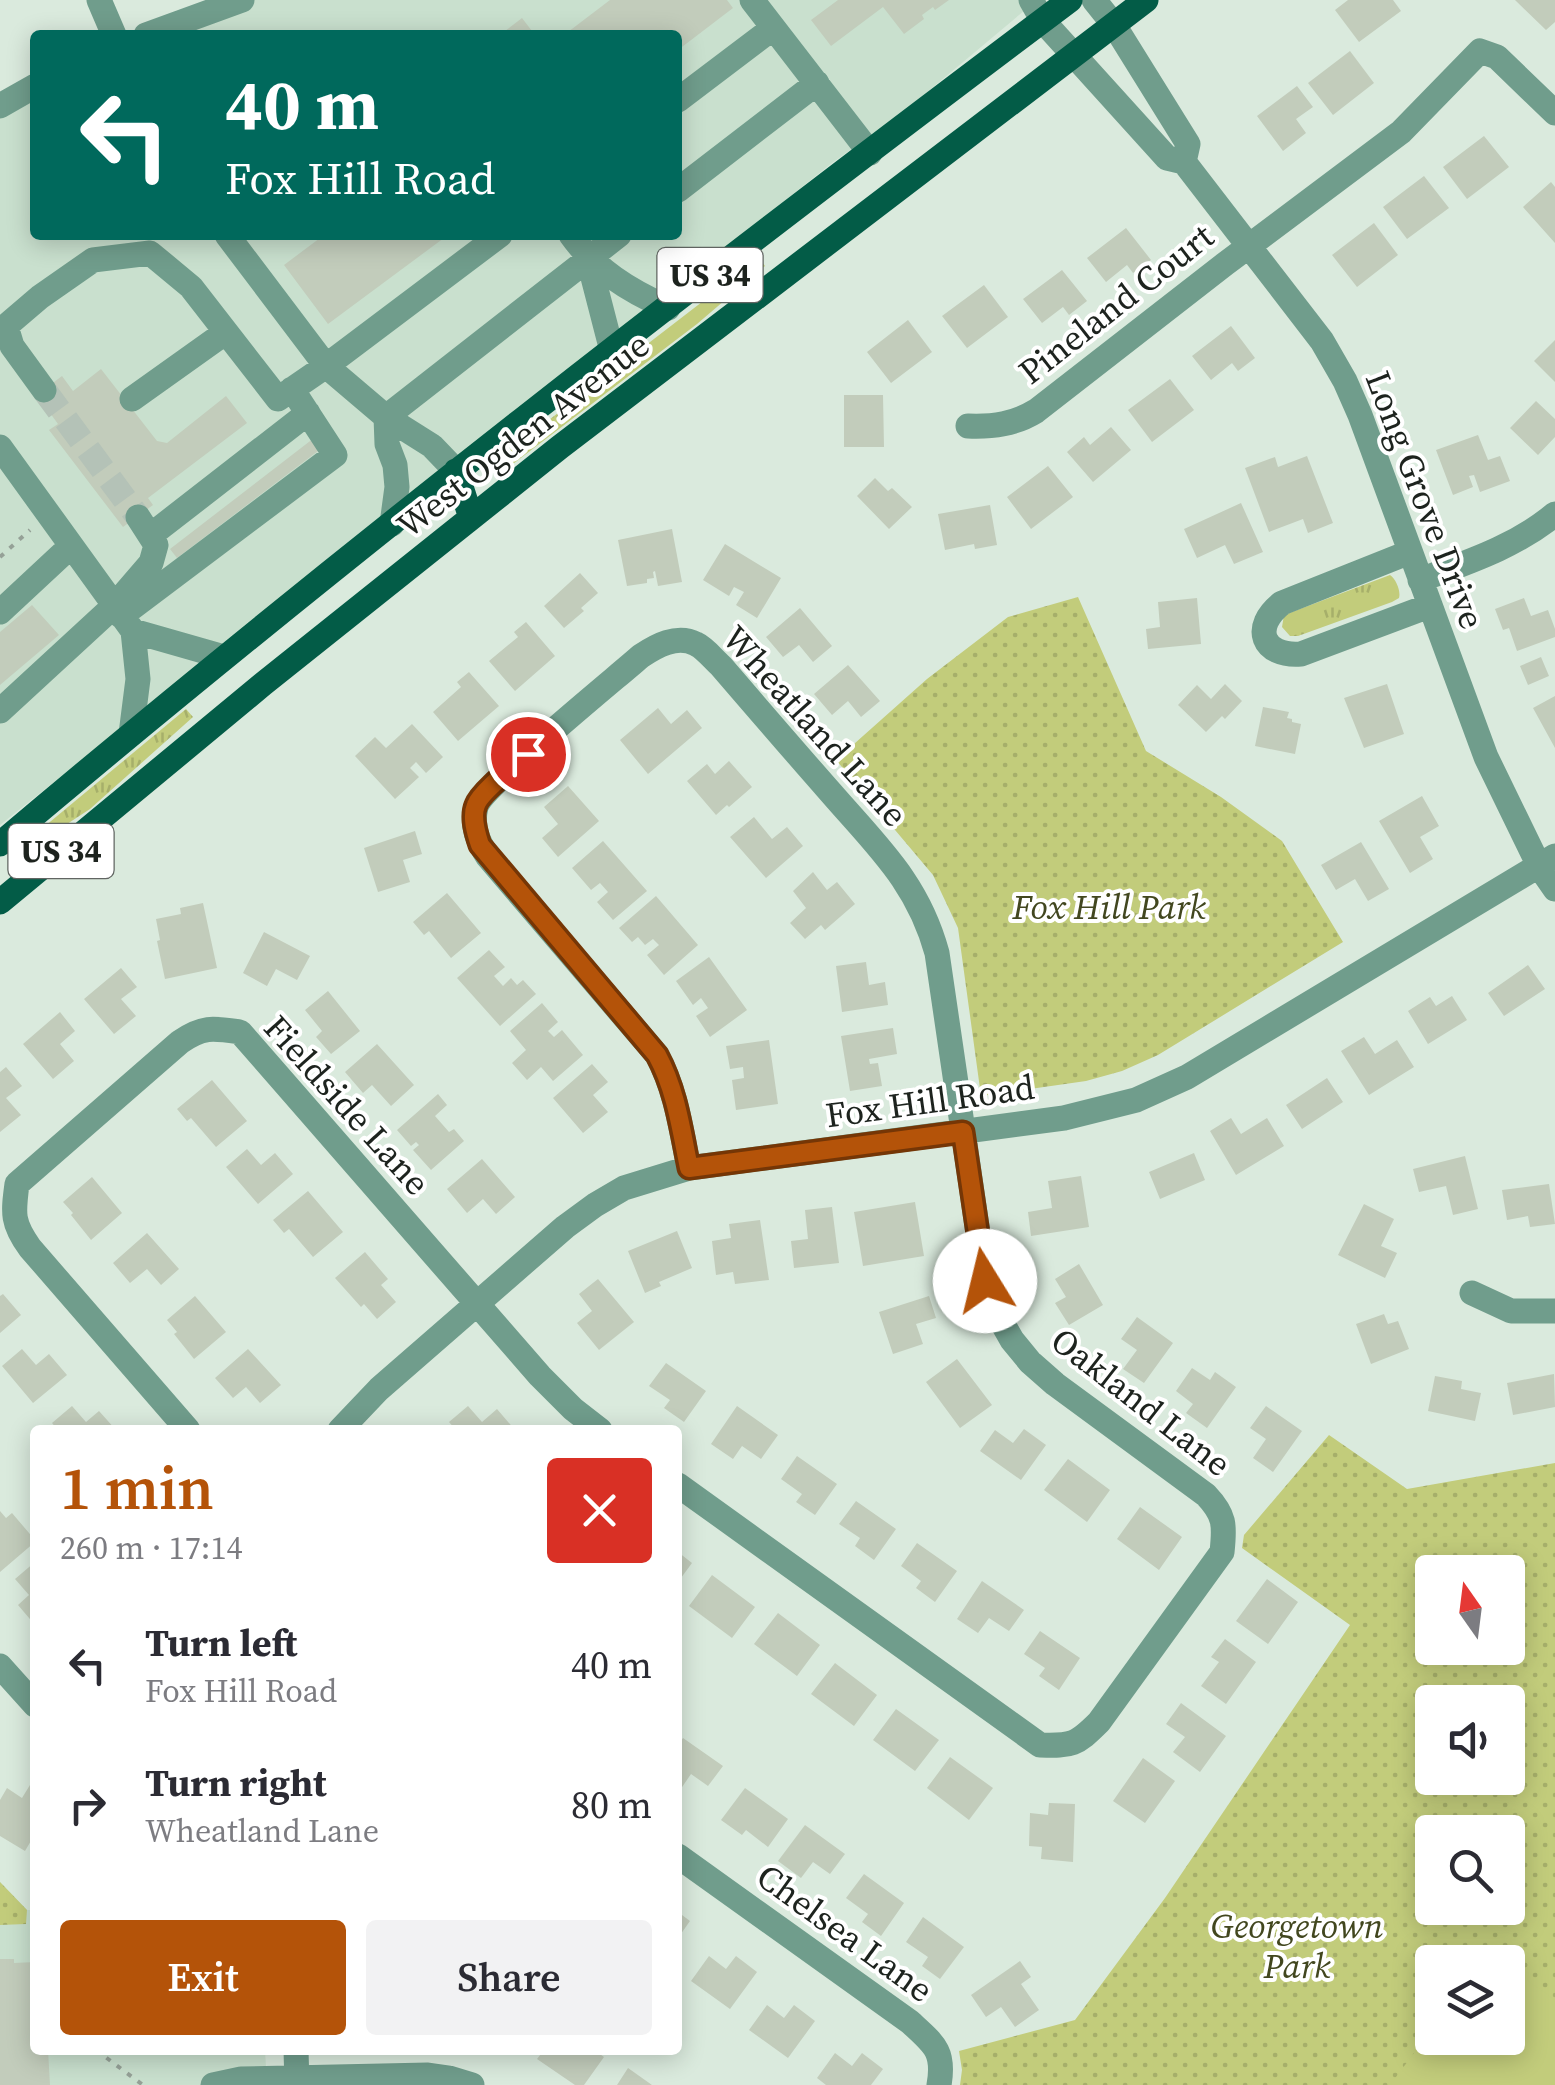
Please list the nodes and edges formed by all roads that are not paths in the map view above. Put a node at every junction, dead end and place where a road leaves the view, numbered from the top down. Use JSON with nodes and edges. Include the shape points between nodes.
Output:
{"nodes":[{"id":1,"x":98,"y":0,"type":"edge"},
{"id":2,"x":242,"y":0,"type":"edge"},
{"id":3,"x":752,"y":0,"type":"edge"},
{"id":4,"x":1070,"y":0,"type":"edge"},
{"id":5,"x":1094,"y":0,"type":"edge"},
{"id":6,"x":1146,"y":0,"type":"edge"},
{"id":7,"x":1037,"y":10,"type":"edge"},
{"id":8,"x":1114,"y":25,"type":"junction"},
{"id":9,"x":774,"y":28,"type":"junction"},
{"id":10,"x":112,"y":30,"type":"edge"},
{"id":11,"x":160,"y":30,"type":"edge"},
{"id":12,"x":1072,"y":54,"type":"junction"},
{"id":13,"x":817,"y":82,"type":"junction"},
{"id":14,"x":30,"y":89,"type":"edge"},
{"id":15,"x":682,"y":97,"type":"edge"},
{"id":16,"x":0,"y":106,"type":"edge"},
{"id":17,"x":1555,"y":113,"type":"edge"},
{"id":18,"x":870,"y":154,"type":"junction"},
{"id":19,"x":1184,"y":162,"type":"junction"},
{"id":20,"x":682,"y":187,"type":"edge"},
{"id":21,"x":231,"y":240,"type":"edge"},
{"id":22,"x":493,"y":240,"type":"edge"},
{"id":23,"x":575,"y":240,"type":"edge"},
{"id":24,"x":611,"y":240,"type":"edge"},
{"id":25,"x":1247,"y":247,"type":"junction"},
{"id":26,"x":588,"y":258,"type":"junction"},
{"id":27,"x":668,"y":308,"type":"junction"},
{"id":28,"x":226,"y":332,"type":"junction"},
{"id":29,"x":612,"y":350,"type":"junction"},
{"id":30,"x":326,"y":366,"type":"junction"},
{"id":31,"x":292,"y":389,"type":"junction"},
{"id":32,"x":44,"y":390,"type":"tunnel mouth"},
{"id":33,"x":132,"y":399,"type":"dead end"},
{"id":34,"x":308,"y":413,"type":"junction"},
{"id":35,"x":386,"y":417,"type":"junction"},
{"id":36,"x":968,"y":426,"type":"dead end"},
{"id":37,"x":0,"y":447,"type":"edge"},
{"id":38,"x":456,"y":471,"type":"junction"},
{"id":39,"x":1555,"y":514,"type":"edge"},
{"id":40,"x":472,"y":518,"type":"junction"},
{"id":41,"x":392,"y":524,"type":"junction"},
{"id":42,"x":72,"y":546,"type":"junction"},
{"id":43,"x":1410,"y":552,"type":"junction"},
{"id":44,"x":1420,"y":580,"type":"junction"},
{"id":45,"x":1429,"y":606,"type":"junction"},
{"id":46,"x":0,"y":612,"type":"edge"},
{"id":47,"x":123,"y":618,"type":"junction"},
{"id":48,"x":224,"y":657,"type":"junction"},
{"id":49,"x":0,"y":712,"type":"edge"},
{"id":50,"x":130,"y":734,"type":"junction"},
{"id":51,"x":0,"y":844,"type":"edge"},
{"id":52,"x":1547,"y":861,"type":"edge"},
{"id":53,"x":1555,"y":889,"type":"edge"},
{"id":54,"x":0,"y":902,"type":"edge"},
{"id":55,"x":963,"y":1132,"type":"junction"},
{"id":56,"x":689,"y":1168,"type":"junction"},
{"id":57,"x":1472,"y":1293,"type":"dead end"},
{"id":58,"x":477,"y":1304,"type":"junction"},
{"id":59,"x":1555,"y":1311,"type":"edge"},
{"id":60,"x":184,"y":1425,"type":"edge"},
{"id":61,"x":345,"y":1425,"type":"edge"},
{"id":62,"x":594,"y":1425,"type":"edge"},
{"id":63,"x":682,"y":1489,"type":"edge"},
{"id":64,"x":0,"y":1666,"type":"edge"},
{"id":65,"x":30,"y":1699,"type":"edge"},
{"id":66,"x":682,"y":1859,"type":"edge"},
{"id":67,"x":296,"y":2055,"type":"edge"},
{"id":68,"x":296,"y":2081,"type":"edge"},
{"id":69,"x":213,"y":2085,"type":"edge"},
{"id":70,"x":472,"y":2085,"type":"edge"},
{"id":71,"x":938,"y":2085,"type":"edge"}],
"edges":[{"from":1,"to":10,"type":"street"},
{"from":2,"to":11,"type":"street"},
{"from":3,"to":9,"type":"street"},
{"from":4,"to":7,"type":"main road","name":"West Ogden Avenue","number":"US 34"},
{"from":5,"to":8,"type":"street","name":"Long Grove Drive"},
{"from":6,"to":8,"type":"main road","name":"West Ogden Avenue","number":"US 34"},
{"from":7,"to":12,"type":"street","name":"Long Grove Drive"},
{"from":7,"to":18,"type":"main road","name":"West Ogden Avenue","number":"US 34"},
{"from":8,"to":12,"type":"main road","name":"West Ogden Avenue","number":"US 34"},
{"from":8,"to":19,"type":"street","name":"Long Grove Drive","via":[[1188,144]]},
{"from":9,"to":13,"type":"street"},
{"from":9,"to":15,"type":"street"},
{"from":12,"to":19,"type":"street","name":"Long Grove Drive","via":[[1167,158]]},
{"from":12,"to":40,"type":"main road","name":"West Ogden Avenue","number":"US 34"},
{"from":13,"to":18,"type":"street"},
{"from":13,"to":20,"type":"street"},
{"from":14,"to":16,"type":"street"},
{"from":17,"to":25,"type":"street","name":"Pineland Court","via":[[1497,57],[1480,52],[1401,132]]},
{"from":18,"to":27,"type":"main road","name":"West Ogden Avenue","number":"US 34"},
{"from":19,"to":25,"type":"street","name":"Long Grove Drive"},
{"from":21,"to":30,"type":"street"},
{"from":22,"to":30,"type":"street"},
{"from":23,"to":26,"type":"street"},
{"from":24,"to":26,"type":"street"},
{"from":25,"to":36,"type":"street","name":"Pineland Court","via":[[1036,410],[1013,422]]},
{"from":25,"to":43,"type":"street","name":"Long Grove Drive","via":[[1322,341],[1345,381]]},
{"from":26,"to":27,"type":"street","via":[[635,294]]},
{"from":26,"to":29,"type":"street"},
{"from":26,"to":35,"type":"street"},
{"from":27,"to":29,"type":"main road","name":"West Ogden Avenue","number":"US 34"},
{"from":28,"to":31,"type":"street","via":[[278,399]]},
{"from":28,"to":32,"type":"street","via":[[191,287],[150,254],[93,260],[6,326],[12,346]]},
{"from":28,"to":33,"type":"street"},
{"from":29,"to":38,"type":"main road","name":"West Ogden Avenue","number":"US 34"},
{"from":30,"to":31,"type":"street"},
{"from":30,"to":35,"type":"street"},
{"from":31,"to":34,"type":"street"},
{"from":34,"to":47,"type":"street","via":[[144,526],[156,545]]},
{"from":34,"to":47,"type":"street","via":[[336,455]]},
{"from":35,"to":38,"type":"street","via":[[432,446]]},
{"from":35,"to":41,"type":"street","via":[[397,488]]},
{"from":37,"to":42,"type":"street"},
{"from":38,"to":40,"type":"main road"},
{"from":38,"to":41,"type":"main road","name":"West Ogden Avenue","number":"US 34"},
{"from":39,"to":44,"type":"street","via":[[1496,552]]},
{"from":40,"to":54,"type":"main road","name":"West Ogden Avenue","number":"US 34"},
{"from":41,"to":48,"type":"main road","name":"West Ogden Avenue","number":"US 34"},
{"from":42,"to":46,"type":"street"},
{"from":42,"to":47,"type":"street"},
{"from":43,"to":44,"type":"street","name":"Long Grove Drive"},
{"from":43,"to":45,"type":"street","via":[[1282,603],[1264,624],[1265,638],[1273,650],[1302,654]]},
{"from":44,"to":45,"type":"street","name":"Long Grove Drive"},
{"from":45,"to":52,"type":"street","name":"Long Grove Drive","via":[[1486,757]]},
{"from":47,"to":48,"type":"street"},
{"from":47,"to":49,"type":"street"},
{"from":47,"to":50,"type":"street","via":[[138,679]]},
{"from":48,"to":50,"type":"main road","name":"West Ogden Avenue","number":"US 34"},
{"from":50,"to":51,"type":"main road","name":"West Ogden Avenue","number":"US 34"},
{"from":52,"to":53,"type":"street","name":"Long Grove Drive"},
{"from":52,"to":55,"type":"street","name":"Fox Hill Road","via":[[1169,1087],[1092,1113]]},
{"from":55,"to":56,"type":"street","name":"Fox Hill Road"},
{"from":55,"to":56,"type":"street","name":"Wheatland Lane","via":[[937,952],[919,902],[721,666],[695,642],[672,641],[640,656],[500,778],[476,804],[474,830],[488,857],[657,1055],[668,1074]]},
{"from":55,"to":63,"type":"street","name":"Oakland Lane","via":[[985,1281],[1012,1340],[1055,1384],[1206,1495],[1225,1526],[1222,1552],[1110,1709],[1083,1739],[1040,1744]]},
{"from":56,"to":58,"type":"street","name":"Fox Hill Road","via":[[624,1188],[595,1205]]},
{"from":57,"to":59,"type":"street","via":[[1510,1311]]},
{"from":58,"to":60,"type":"street","name":"Fieldside Lane","via":[[240,1032],[193,1033],[17,1184],[13,1214],[30,1248]]},
{"from":58,"to":61,"type":"street","name":"Fox Hill Road"},
{"from":58,"to":62,"type":"street"},
{"from":64,"to":65,"type":"street"},
{"from":66,"to":71,"type":"street","name":"Chelsea Lane","via":[[910,2022],[938,2051]]},
{"from":67,"to":68,"type":"street"},
{"from":68,"to":69,"type":"street"},
{"from":68,"to":70,"type":"street","via":[[428,2075]]}]}
